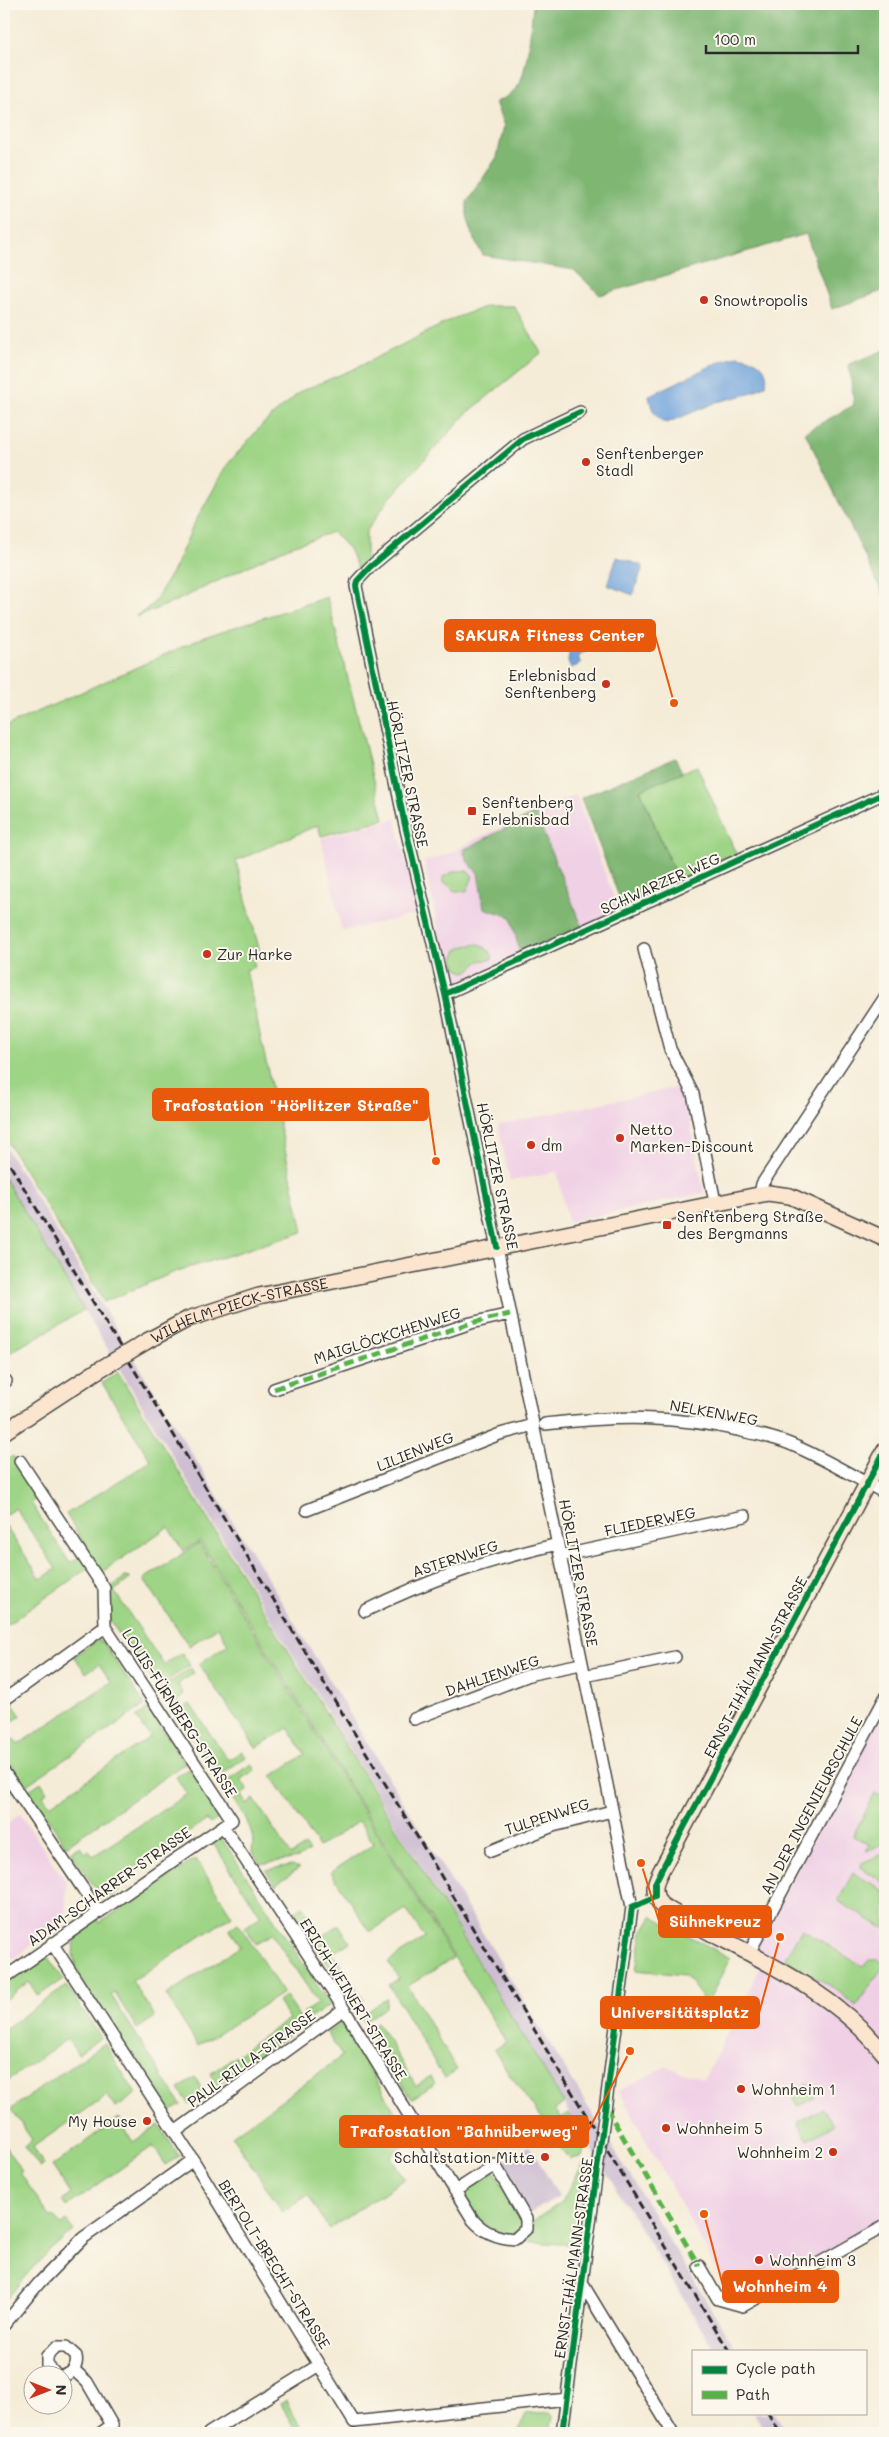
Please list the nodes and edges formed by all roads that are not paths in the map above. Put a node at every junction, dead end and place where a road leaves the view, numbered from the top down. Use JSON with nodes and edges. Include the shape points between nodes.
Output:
{"nodes":[{"id":1,"x":580,"y":412,"type":"dead end"},
{"id":2,"x":885,"y":793,"type":"edge"},
{"id":3,"x":644,"y":950,"type":"dead end"},
{"id":4,"x":445,"y":994,"type":"junction"},
{"id":5,"x":885,"y":997,"type":"edge"},
{"id":6,"x":760,"y":1194,"type":"junction"},
{"id":7,"x":715,"y":1202,"type":"junction"},
{"id":8,"x":885,"y":1239,"type":"edge"},
{"id":9,"x":497,"y":1247,"type":"junction"},
{"id":10,"x":510,"y":1314,"type":"junction"},
{"id":11,"x":274,"y":1389,"type":"dead end"},
{"id":12,"x":540,"y":1424,"type":"junction"},
{"id":13,"x":4,"y":1432,"type":"edge"},
{"id":14,"x":885,"y":1450,"type":"edge"},
{"id":15,"x":20,"y":1462,"type":"dead end"},
{"id":16,"x":868,"y":1484,"type":"junction"},
{"id":17,"x":885,"y":1493,"type":"edge"},
{"id":18,"x":307,"y":1510,"type":"dead end"},
{"id":19,"x":745,"y":1516,"type":"dead end"},
{"id":20,"x":558,"y":1544,"type":"junction"},
{"id":21,"x":560,"y":1556,"type":"junction"},
{"id":22,"x":365,"y":1611,"type":"dead end"},
{"id":23,"x":105,"y":1627,"type":"junction"},
{"id":24,"x":675,"y":1656,"type":"dead end"},
{"id":25,"x":582,"y":1670,"type":"junction"},
{"id":26,"x":885,"y":1698,"type":"edge"},
{"id":27,"x":4,"y":1700,"type":"edge"},
{"id":28,"x":414,"y":1719,"type":"dead end"},
{"id":29,"x":4,"y":1772,"type":"edge"},
{"id":30,"x":612,"y":1811,"type":"junction"},
{"id":31,"x":228,"y":1823,"type":"junction"},
{"id":32,"x":491,"y":1850,"type":"dead end"},
{"id":33,"x":632,"y":1907,"type":"joint"},
{"id":34,"x":98,"y":1911,"type":"junction"},
{"id":35,"x":52,"y":1943,"type":"junction"},
{"id":36,"x":749,"y":1953,"type":"junction"},
{"id":37,"x":4,"y":1978,"type":"edge"},
{"id":38,"x":344,"y":2009,"type":"junction"},
{"id":39,"x":885,"y":2055,"type":"edge"},
{"id":40,"x":175,"y":2132,"type":"junction"},
{"id":41,"x":193,"y":2160,"type":"junction"},
{"id":42,"x":455,"y":2191,"type":"junction"},
{"id":43,"x":885,"y":2226,"type":"edge"},
{"id":44,"x":699,"y":2266,"type":"dead end"},
{"id":45,"x":582,"y":2283,"type":"junction"},
{"id":46,"x":4,"y":2325,"type":"edge"},
{"id":47,"x":48,"y":2364,"type":"edge"},
{"id":48,"x":319,"y":2365,"type":"junction"},
{"id":49,"x":74,"y":2370,"type":"joint"},
{"id":50,"x":567,"y":2399,"type":"junction"},
{"id":51,"x":101,"y":2433,"type":"edge"},
{"id":52,"x":209,"y":2433,"type":"edge"},
{"id":53,"x":562,"y":2433,"type":"edge"},
{"id":54,"x":673,"y":2433,"type":"edge"}],
"edges":[{"from":1,"to":4,"type":"street","name":"HÖRLITZER STRASSE","via":[[523,439],[357,581],[404,821]]},
{"from":2,"to":4,"type":"street","name":"SCHWARZER WEG"},
{"from":3,"to":7,"type":"street","via":[[670,1049],[692,1094]]},
{"from":4,"to":9,"type":"street","name":"HÖRLITZER STRASSE"},
{"from":5,"to":6,"type":"street","via":[[762,1184]]},
{"from":6,"to":7,"type":"main road","name":"WILHELM-PIECK-STRASSE"},
{"from":6,"to":8,"type":"main road","name":"WILHELM-PIECK-STRASSE","via":[[790,1196]]},
{"from":7,"to":9,"type":"main road","name":"WILHELM-PIECK-STRASSE"},
{"from":9,"to":10,"type":"street","name":"HÖRLITZER STRASSE"},
{"from":9,"to":13,"type":"main road","name":"WILHELM-PIECK-STRASSE","bridge":true,"via":[[259,1296],[188,1319],[97,1371]]},
{"from":10,"to":11,"type":"street","name":"MAIGLÖCKCHENWEG","via":[[471,1323]]},
{"from":10,"to":12,"type":"street","name":"HÖRLITZER STRASSE"},
{"from":12,"to":16,"type":"street","name":"NELKENWEG","via":[[600,1417],[688,1420],[767,1437],[796,1447]]},
{"from":12,"to":18,"type":"street","name":"LILIENWEG","via":[[500,1434]]},
{"from":12,"to":20,"type":"street","name":"HÖRLITZER STRASSE"},
{"from":14,"to":16,"type":"main road","name":"ERNST-THÄLMANN-STRASSE"},
{"from":15,"to":23,"type":"street","via":[[104,1588]]},
{"from":16,"to":17,"type":"street"},
{"from":16,"to":36,"type":"main road","name":"ERNST-THÄLMANN-STRASSE","via":[[655,1883],[655,1897],[661,1905]]},
{"from":19,"to":21,"type":"street","name":"FLIEDERWEG"},
{"from":20,"to":21,"type":"street","name":"HÖRLITZER STRASSE"},
{"from":20,"to":22,"type":"street","name":"ASTERNWEG","via":[[488,1561],[408,1589]]},
{"from":21,"to":25,"type":"street","name":"HÖRLITZER STRASSE"},
{"from":23,"to":27,"type":"street","name":"LOUIS-FÜRNBERG-STRASSE"},
{"from":23,"to":31,"type":"street","name":"LOUIS-FÜRNBERG-STRASSE"},
{"from":24,"to":25,"type":"street","name":"DAHLIENWEG"},
{"from":25,"to":28,"type":"street","name":"DAHLIENWEG","via":[[532,1674]]},
{"from":25,"to":30,"type":"street","name":"HÖRLITZER STRASSE"},
{"from":26,"to":36,"type":"street","name":"AN DER INGENIEURSCHULE"},
{"from":29,"to":34,"type":"street"},
{"from":30,"to":32,"type":"street","name":"TULPENWEG","via":[[554,1826]]},
{"from":30,"to":33,"type":"street","name":"HÖRLITZER STRASSE"},
{"from":31,"to":34,"type":"street","name":"ADAM-SCHARRER-STRASSE"},
{"from":31,"to":38,"type":"street","name":"ERICH-WEINERT-STRASSE"},
{"from":33,"to":45,"type":"street","name":"ERNST-THÄLMANN-STRASSE"},
{"from":34,"to":35,"type":"street","name":"ADAM-SCHARRER-STRASSE"},
{"from":35,"to":37,"type":"street","name":"ADAM-SCHARRER-STRASSE"},
{"from":35,"to":40,"type":"street","name":"BERTOLT-BRECHT-STRASSE"},
{"from":36,"to":39,"type":"main road","via":[[792,1976],[833,2004],[850,2017]]},
{"from":38,"to":40,"type":"street","name":"PAUL-RILLA-STRASSE"},
{"from":38,"to":42,"type":"street","name":"ERICH-WEINERT-STRASSE"},
{"from":40,"to":41,"type":"street","name":"BERTOLT-BRECHT-STRASSE"},
{"from":41,"to":46,"type":"street","via":[[83,2238]]},
{"from":41,"to":48,"type":"street","name":"BERTOLT-BRECHT-STRASSE"},
{"from":42,"to":42,"type":"street","name":"ERICH-WEINERT-STRASSE","via":[[473,2220],[488,2233],[515,2239],[526,2229],[526,2219],[496,2165]]},
{"from":43,"to":44,"type":"street","via":[[743,2306],[718,2299]]},
{"from":45,"to":50,"type":"street","name":"ERNST-THÄLMANN-STRASSE"},
{"from":45,"to":54,"type":"street"},
{"from":47,"to":49,"type":"street","via":[[49,2353],[57,2347],[66,2346],[74,2352],[77,2360]]},
{"from":48,"to":50,"type":"street","name":"BERTOLT-BRECHT-STRASSE","via":[[354,2422]]},
{"from":48,"to":52,"type":"street"},
{"from":49,"to":51,"type":"street","via":[[92,2390],[112,2425]]},
{"from":50,"to":53,"type":"street","name":"ERNST-THÄLMANN-STRASSE"}]}
